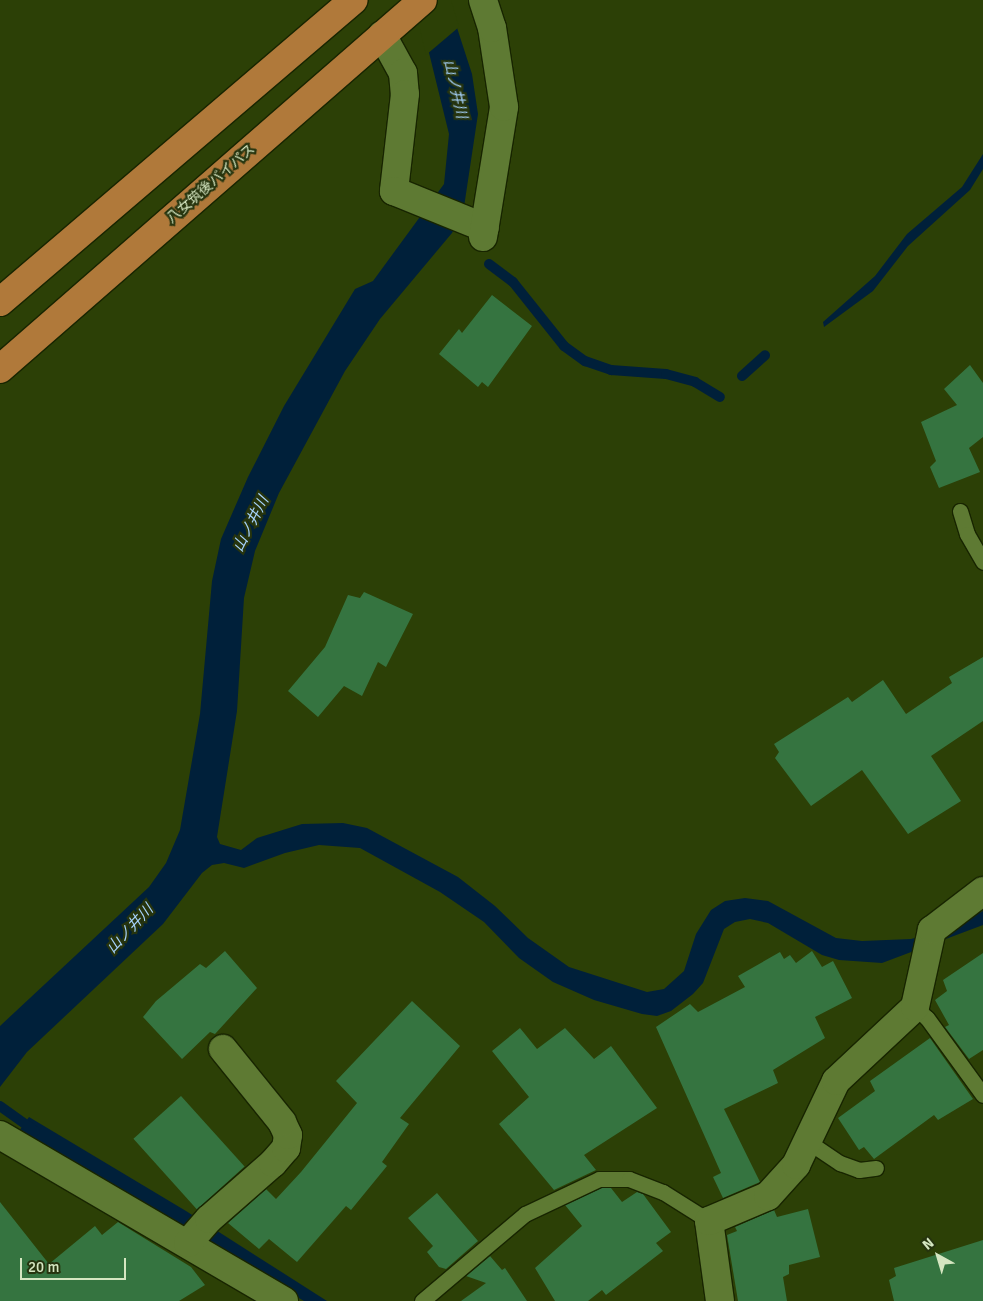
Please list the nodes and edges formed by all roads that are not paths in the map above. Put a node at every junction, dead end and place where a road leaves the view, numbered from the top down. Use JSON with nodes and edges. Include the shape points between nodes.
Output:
{"nodes":[{"id":1,"x":353,"y":0,"type":"edge"},
{"id":2,"x":423,"y":0,"type":"edge"},
{"id":3,"x":483,"y":0,"type":"edge"},
{"id":4,"x":388,"y":29,"type":"junction"},
{"id":5,"x":0,"y":302,"type":"edge"},
{"id":6,"x":0,"y":369,"type":"edge"},
{"id":7,"x":960,"y":510,"type":"dead end"},
{"id":8,"x":983,"y":562,"type":"edge"},
{"id":9,"x":983,"y":891,"type":"edge"},
{"id":10,"x":916,"y":1007,"type":"junction"},
{"id":11,"x":223,"y":1049,"type":"dead end"},
{"id":12,"x":983,"y":1095,"type":"edge"},
{"id":13,"x":0,"y":1134,"type":"edge"},
{"id":14,"x":808,"y":1141,"type":"junction"},
{"id":15,"x":876,"y":1168,"type":"dead end"},
{"id":16,"x":710,"y":1221,"type":"junction"},
{"id":17,"x":197,"y":1233,"type":"junction"},
{"id":18,"x":284,"y":1301,"type":"edge"},
{"id":19,"x":422,"y":1301,"type":"edge"},
{"id":20,"x":720,"y":1301,"type":"edge"}],
"edges":[{"from":1,"to":5,"type":"highway"},
{"from":2,"to":4,"type":"highway","name":"八女筑後バイパス"},
{"from":3,"to":4,"type":"street","via":[[492,28],[504,107],[481,229],[394,191],[405,94]]},
{"from":4,"to":6,"type":"highway","name":"八女筑後バイパス"},
{"from":7,"to":8,"type":"lane","via":[[967,534]]},
{"from":9,"to":10,"type":"street","via":[[930,941]]},
{"from":10,"to":12,"type":"lane"},
{"from":10,"to":14,"type":"street","via":[[836,1081]]},
{"from":11,"to":17,"type":"street","via":[[282,1122],[288,1135],[286,1148],[273,1163]]},
{"from":13,"to":17,"type":"street"},
{"from":14,"to":15,"type":"lane","via":[[840,1163],[859,1170]]},
{"from":14,"to":16,"type":"street","via":[[796,1165],[768,1196]]},
{"from":16,"to":19,"type":"lane","via":[[663,1192],[629,1179],[599,1179],[524,1214]]},
{"from":16,"to":20,"type":"street"},
{"from":17,"to":18,"type":"street"}]}
